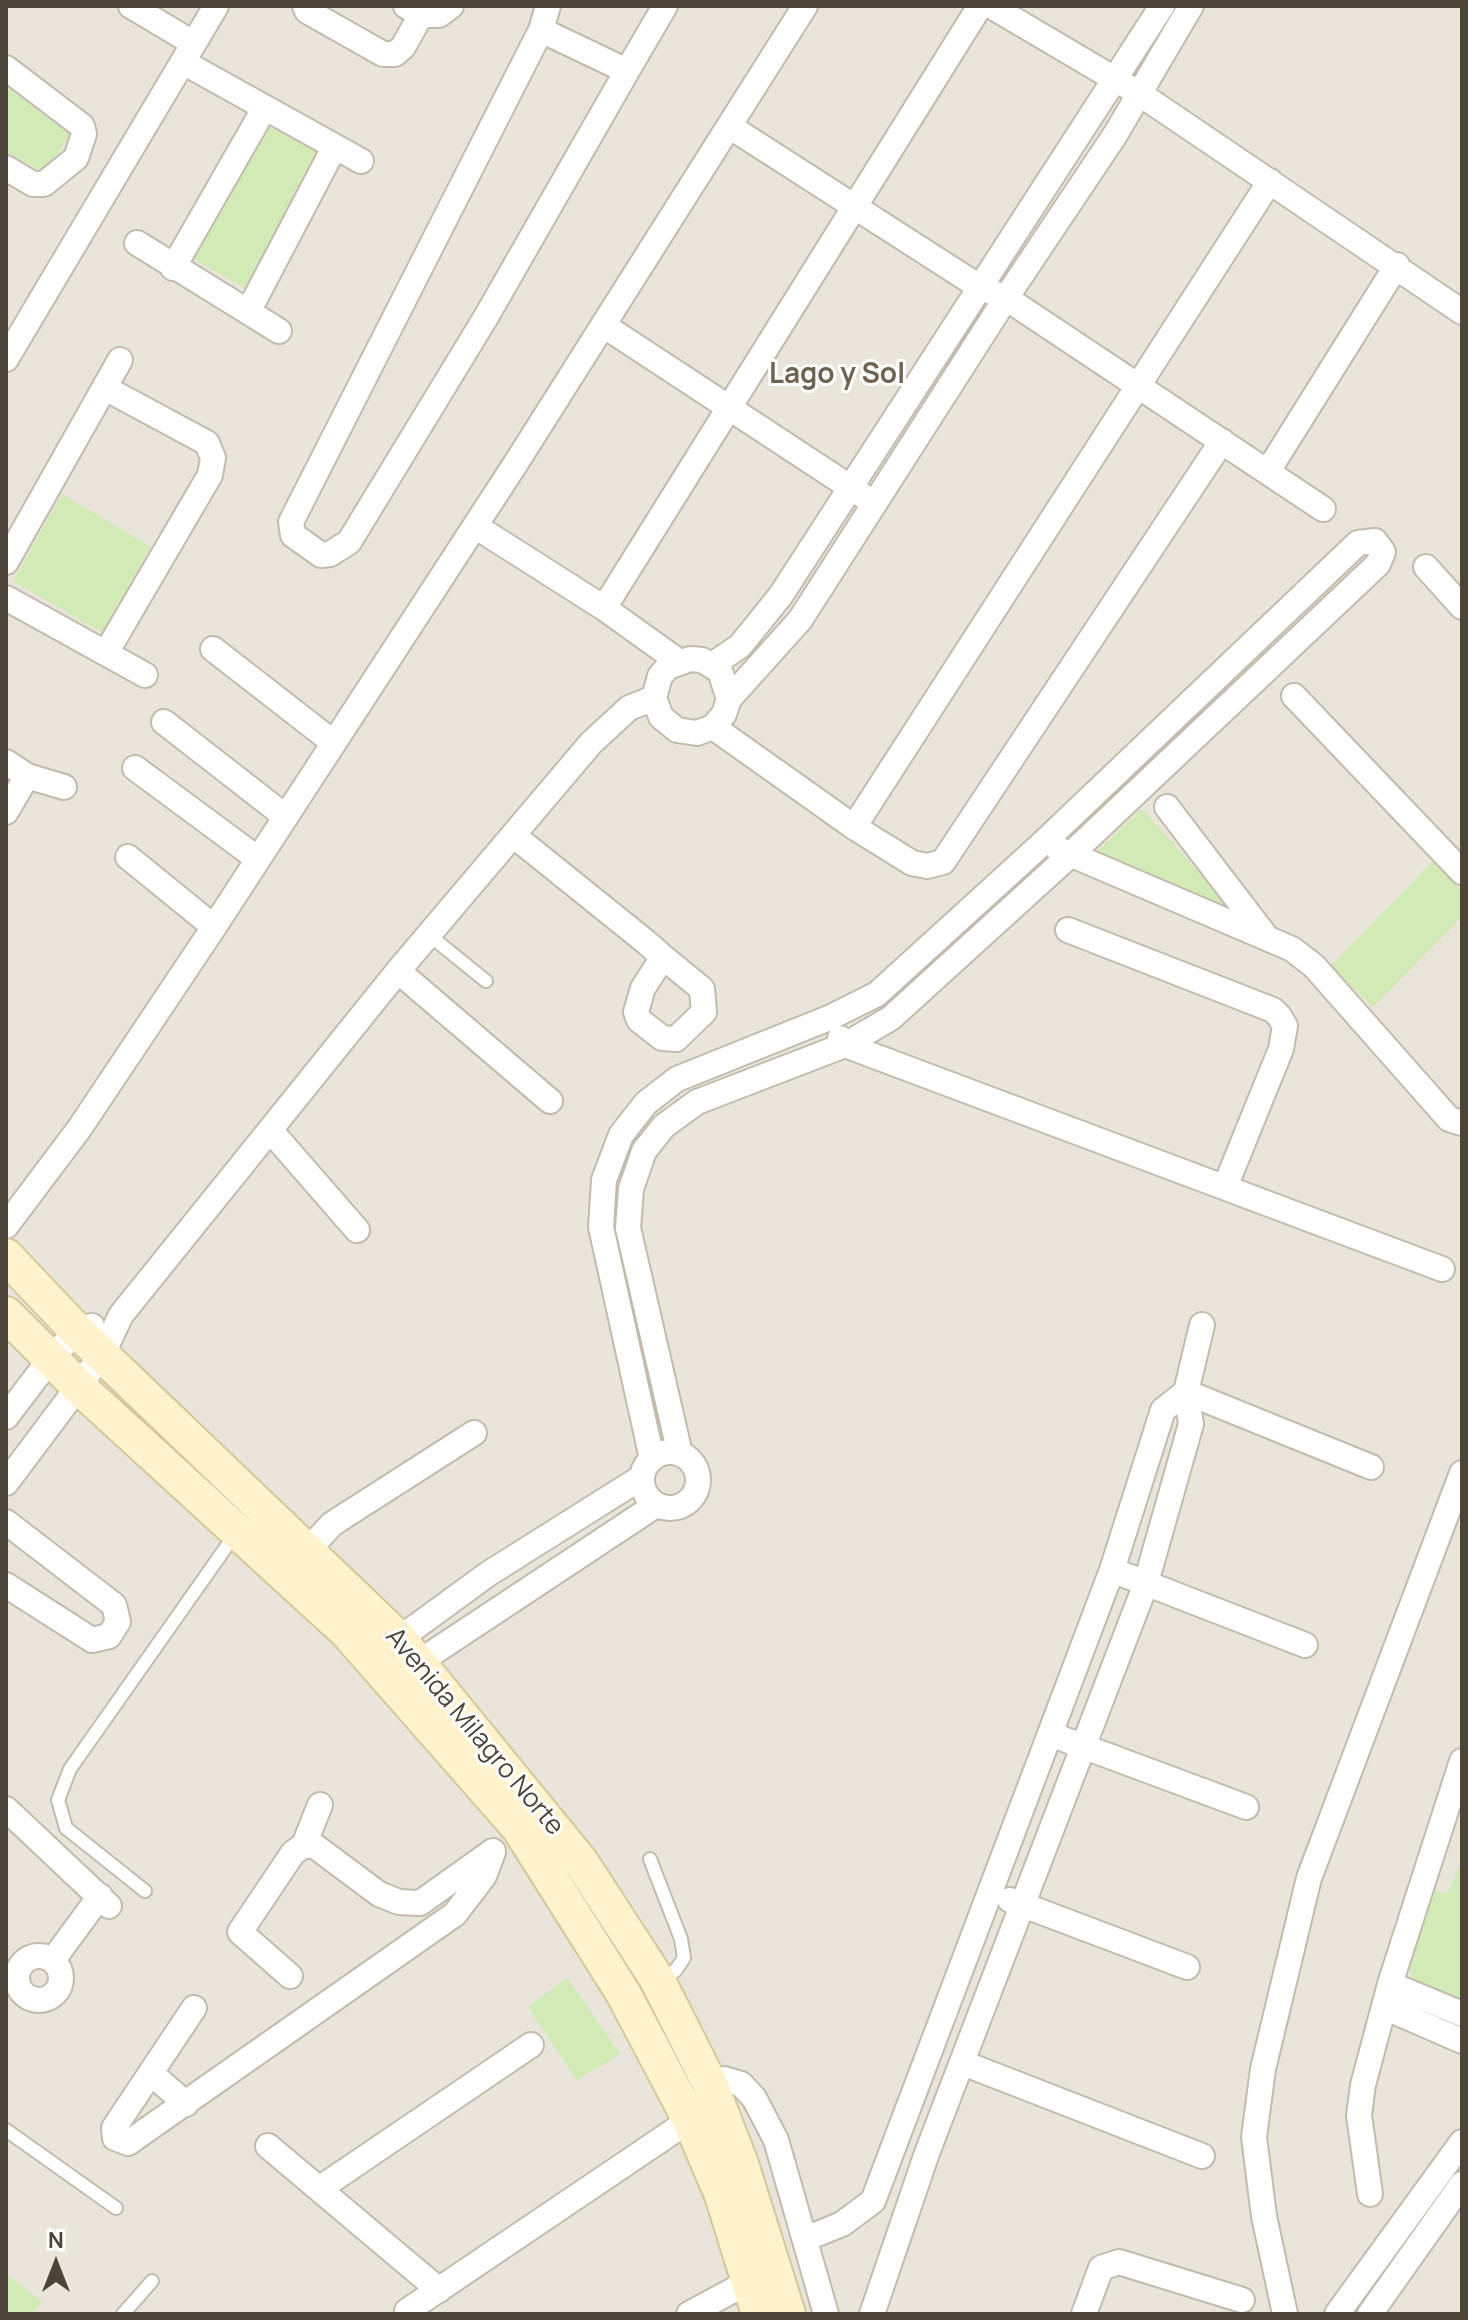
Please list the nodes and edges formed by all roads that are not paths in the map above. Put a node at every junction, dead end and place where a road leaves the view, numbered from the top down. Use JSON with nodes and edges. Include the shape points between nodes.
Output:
{"nodes":[{"id":1,"x":131,"y":6,"type":"edge"},
{"id":2,"x":216,"y":6,"type":"edge"},
{"id":3,"x":305,"y":6,"type":"edge"},
{"id":4,"x":451,"y":6,"type":"edge"},
{"id":5,"x":548,"y":6,"type":"edge"},
{"id":6,"x":665,"y":6,"type":"edge"},
{"id":7,"x":805,"y":6,"type":"edge"},
{"id":8,"x":980,"y":6,"type":"edge"},
{"id":9,"x":991,"y":6,"type":"edge"},
{"id":10,"x":1162,"y":6,"type":"edge"},
{"id":11,"x":1191,"y":6,"type":"edge"},
{"id":12,"x":414,"y":11,"type":"edge"},
{"id":13,"x":541,"y":30,"type":"junction"},
{"id":14,"x":188,"y":53,"type":"junction"},
{"id":15,"x":6,"y":68,"type":"edge"},
{"id":16,"x":627,"y":71,"type":"junction"},
{"id":17,"x":1115,"y":79,"type":"junction"},
{"id":18,"x":1140,"y":94,"type":"junction"},
{"id":19,"x":264,"y":109,"type":"junction"},
{"id":20,"x":729,"y":126,"type":"junction"},
{"id":21,"x":334,"y":148,"type":"junction"},
{"id":22,"x":76,"y":158,"type":"junction"},
{"id":23,"x":361,"y":161,"type":"dead end"},
{"id":24,"x":6,"y":168,"type":"edge"},
{"id":25,"x":1270,"y":181,"type":"junction"},
{"id":26,"x":111,"y":185,"type":"junction"},
{"id":27,"x":853,"y":206,"type":"junction"},
{"id":28,"x":137,"y":243,"type":"dead end"},
{"id":29,"x":1397,"y":265,"type":"junction"},
{"id":30,"x":173,"y":268,"type":"junction"},
{"id":31,"x":978,"y":286,"type":"junction"},
{"id":32,"x":1006,"y":298,"type":"junction"},
{"id":33,"x":248,"y":312,"type":"junction"},
{"id":34,"x":1462,"y":312,"type":"edge"},
{"id":35,"x":603,"y":325,"type":"junction"},
{"id":36,"x":279,"y":331,"type":"dead end"},
{"id":37,"x":6,"y":359,"type":"edge"},
{"id":38,"x":120,"y":360,"type":"dead end"},
{"id":39,"x":1140,"y":386,"type":"junction"},
{"id":40,"x":105,"y":388,"type":"junction"},
{"id":41,"x":727,"y":408,"type":"junction"},
{"id":42,"x":1222,"y":441,"type":"junction"},
{"id":43,"x":1268,"y":471,"type":"junction"},
{"id":44,"x":852,"y":488,"type":"junction"},
{"id":45,"x":875,"y":504,"type":"junction"},
{"id":46,"x":1323,"y":509,"type":"dead end"},
{"id":47,"x":475,"y":526,"type":"junction"},
{"id":48,"x":6,"y":562,"type":"edge"},
{"id":49,"x":1426,"y":567,"type":"dead end"},
{"id":50,"x":6,"y":598,"type":"edge"},
{"id":51,"x":1462,"y":607,"type":"edge"},
{"id":52,"x":604,"y":608,"type":"junction"},
{"id":53,"x":213,"y":649,"type":"dead end"},
{"id":54,"x":106,"y":653,"type":"junction"},
{"id":55,"x":678,"y":661,"type":"junction"},
{"id":56,"x":712,"y":665,"type":"junction"},
{"id":57,"x":145,"y":675,"type":"dead end"},
{"id":58,"x":1294,"y":696,"type":"dead end"},
{"id":59,"x":654,"y":698,"type":"junction"},
{"id":60,"x":729,"y":699,"type":"junction"},
{"id":61,"x":164,"y":722,"type":"dead end"},
{"id":62,"x":713,"y":727,"type":"junction"},
{"id":63,"x":334,"y":743,"type":"junction"},
{"id":64,"x":6,"y":762,"type":"edge"},
{"id":65,"x":135,"y":768,"type":"dead end"},
{"id":66,"x":27,"y":776,"type":"junction"},
{"id":67,"x":64,"y":787,"type":"dead end"},
{"id":68,"x":1167,"y":807,"type":"dead end"},
{"id":69,"x":6,"y":812,"type":"edge"},
{"id":70,"x":286,"y":817,"type":"junction"},
{"id":71,"x":854,"y":827,"type":"junction"},
{"id":72,"x":513,"y":835,"type":"junction"},
{"id":73,"x":1045,"y":841,"type":"junction"},
{"id":74,"x":1069,"y":856,"type":"junction"},
{"id":75,"x":128,"y":857,"type":"dead end"},
{"id":76,"x":258,"y":859,"type":"junction"},
{"id":77,"x":1462,"y":872,"type":"edge"},
{"id":78,"x":214,"y":927,"type":"junction"},
{"id":79,"x":1068,"y":930,"type":"dead end"},
{"id":80,"x":429,"y":935,"type":"junction"},
{"id":81,"x":1266,"y":936,"type":"junction"},
{"id":82,"x":663,"y":957,"type":"dead end"},
{"id":83,"x":398,"y":971,"type":"junction"},
{"id":84,"x":486,"y":981,"type":"dead end"},
{"id":85,"x":829,"y":1018,"type":"junction"},
{"id":86,"x":845,"y":1045,"type":"junction"},
{"id":87,"x":550,"y":1101,"type":"dead end"},
{"id":88,"x":1462,"y":1123,"type":"edge"},
{"id":89,"x":270,"y":1130,"type":"junction"},
{"id":90,"x":1225,"y":1187,"type":"junction"},
{"id":91,"x":6,"y":1226,"type":"edge"},
{"id":92,"x":357,"y":1230,"type":"dead end"},
{"id":93,"x":6,"y":1256,"type":"edge"},
{"id":94,"x":1442,"y":1269,"type":"dead end"},
{"id":95,"x":6,"y":1314,"type":"edge"},
{"id":96,"x":121,"y":1315,"type":"junction"},
{"id":97,"x":1202,"y":1325,"type":"dead end"},
{"id":98,"x":77,"y":1331,"type":"junction"},
{"id":99,"x":102,"y":1355,"type":"junction"},
{"id":100,"x":51,"y":1358,"type":"junction"},
{"id":101,"x":78,"y":1386,"type":"junction"},
{"id":102,"x":1186,"y":1392,"type":"junction"},
{"id":103,"x":6,"y":1417,"type":"edge"},
{"id":104,"x":474,"y":1433,"type":"dead end"},
{"id":105,"x":680,"y":1454,"type":"junction"},
{"id":106,"x":1371,"y":1467,"type":"dead end"},
{"id":107,"x":647,"y":1468,"type":"junction"},
{"id":108,"x":1462,"y":1473,"type":"edge"},
{"id":109,"x":6,"y":1483,"type":"edge"},
{"id":110,"x":656,"y":1505,"type":"junction"},
{"id":111,"x":6,"y":1522,"type":"edge"},
{"id":112,"x":238,"y":1530,"type":"junction"},
{"id":113,"x":308,"y":1550,"type":"junction"},
{"id":114,"x":1112,"y":1570,"type":"junction"},
{"id":115,"x":6,"y":1585,"type":"edge"},
{"id":116,"x":1145,"y":1586,"type":"junction"},
{"id":117,"x":1305,"y":1645,"type":"dead end"},
{"id":118,"x":409,"y":1650,"type":"junction"},
{"id":119,"x":1050,"y":1734,"type":"junction"},
{"id":120,"x":1084,"y":1746,"type":"junction"},
{"id":121,"x":1460,"y":1771,"type":"edge"},
{"id":122,"x":320,"y":1805,"type":"dead end"},
{"id":123,"x":1246,"y":1807,"type":"dead end"},
{"id":124,"x":6,"y":1809,"type":"edge"},
{"id":125,"x":519,"y":1828,"type":"junction"},
{"id":126,"x":304,"y":1845,"type":"junction"},
{"id":127,"x":493,"y":1852,"type":"junction"},
{"id":128,"x":650,"y":1859,"type":"dead end"},
{"id":129,"x":145,"y":1891,"type":"dead end"},
{"id":130,"x":990,"y":1891,"type":"junction"},
{"id":131,"x":1023,"y":1905,"type":"junction"},
{"id":132,"x":53,"y":1960,"type":"dead end"},
{"id":133,"x":1187,"y":1967,"type":"dead end"},
{"id":134,"x":290,"y":1976,"type":"dead end"},
{"id":135,"x":657,"y":1979,"type":"junction"},
{"id":136,"x":1387,"y":1995,"type":"junction"},
{"id":137,"x":194,"y":2008,"type":"dead end"},
{"id":138,"x":1462,"y":2014,"type":"edge"},
{"id":139,"x":1462,"y":2041,"type":"edge"},
{"id":140,"x":531,"y":2045,"type":"dead end"},
{"id":141,"x":963,"y":2063,"type":"junction"},
{"id":142,"x":151,"y":2073,"type":"junction"},
{"id":143,"x":710,"y":2084,"type":"junction"},
{"id":144,"x":186,"y":2104,"type":"junction"},
{"id":145,"x":690,"y":2120,"type":"junction"},
{"id":146,"x":6,"y":2130,"type":"edge"},
{"id":147,"x":897,"y":2139,"type":"junction"},
{"id":148,"x":1462,"y":2142,"type":"edge"},
{"id":149,"x":268,"y":2146,"type":"dead end"},
{"id":150,"x":927,"y":2153,"type":"junction"},
{"id":151,"x":1202,"y":2156,"type":"dead end"},
{"id":152,"x":1462,"y":2184,"type":"edge"},
{"id":153,"x":319,"y":2189,"type":"junction"},
{"id":154,"x":1370,"y":2194,"type":"dead end"},
{"id":155,"x":116,"y":2208,"type":"dead end"},
{"id":156,"x":805,"y":2239,"type":"junction"},
{"id":157,"x":152,"y":2281,"type":"dead end"},
{"id":158,"x":750,"y":2281,"type":"junction"},
{"id":159,"x":439,"y":2290,"type":"junction"},
{"id":160,"x":1242,"y":2300,"type":"dead end"},
{"id":161,"x":407,"y":2311,"type":"dead end"},
{"id":162,"x":123,"y":2314,"type":"edge"},
{"id":163,"x":689,"y":2314,"type":"edge"},
{"id":164,"x":759,"y":2314,"type":"edge"},
{"id":165,"x":788,"y":2314,"type":"edge"},
{"id":166,"x":826,"y":2314,"type":"edge"},
{"id":167,"x":872,"y":2314,"type":"edge"},
{"id":168,"x":1084,"y":2314,"type":"edge"},
{"id":169,"x":1285,"y":2314,"type":"edge"},
{"id":170,"x":1337,"y":2314,"type":"edge"},
{"id":171,"x":1370,"y":2314,"type":"edge"}],
"edges":[{"from":1,"to":14,"type":"street"},
{"from":2,"to":14,"type":"street"},
{"from":3,"to":12,"type":"street","via":[[383,54],[403,47]]},
{"from":4,"to":12,"type":"street","via":[[439,15]]},
{"from":5,"to":13,"type":"street"},
{"from":6,"to":16,"type":"street"},
{"from":7,"to":20,"type":"street"},
{"from":8,"to":27,"type":"street"},
{"from":9,"to":17,"type":"street"},
{"from":10,"to":17,"type":"street"},
{"from":11,"to":18,"type":"street"},
{"from":13,"to":16,"type":"street"},
{"from":13,"to":16,"type":"street","via":[[291,522],[293,535],[321,555],[349,542]]},
{"from":14,"to":19,"type":"street"},
{"from":14,"to":26,"type":"street"},
{"from":15,"to":22,"type":"street","via":[[82,126]]},
{"from":17,"to":18,"type":"street"},
{"from":17,"to":31,"type":"street"},
{"from":18,"to":25,"type":"street"},
{"from":18,"to":32,"type":"street"},
{"from":19,"to":21,"type":"street"},
{"from":19,"to":30,"type":"street"},
{"from":20,"to":27,"type":"street"},
{"from":20,"to":35,"type":"street"},
{"from":21,"to":23,"type":"street"},
{"from":21,"to":33,"type":"street"},
{"from":22,"to":24,"type":"street","via":[[44,184],[33,184]]},
{"from":22,"to":26,"type":"street"},
{"from":25,"to":29,"type":"street"},
{"from":25,"to":39,"type":"street"},
{"from":26,"to":37,"type":"street"},
{"from":27,"to":31,"type":"street"},
{"from":27,"to":41,"type":"street"},
{"from":28,"to":30,"type":"street"},
{"from":29,"to":34,"type":"street"},
{"from":29,"to":43,"type":"street"},
{"from":30,"to":33,"type":"street"},
{"from":31,"to":32,"type":"street"},
{"from":31,"to":44,"type":"street"},
{"from":32,"to":39,"type":"street"},
{"from":32,"to":45,"type":"street"},
{"from":33,"to":36,"type":"street"},
{"from":35,"to":41,"type":"street"},
{"from":35,"to":47,"type":"street"},
{"from":38,"to":40,"type":"street"},
{"from":39,"to":42,"type":"street"},
{"from":39,"to":71,"type":"street"},
{"from":40,"to":48,"type":"street"},
{"from":40,"to":54,"type":"street","via":[[207,443],[213,458],[210,475]]},
{"from":41,"to":44,"type":"street"},
{"from":41,"to":52,"type":"street"},
{"from":42,"to":43,"type":"street"},
{"from":42,"to":71,"type":"street","via":[[943,862],[912,863]]},
{"from":43,"to":46,"type":"street"},
{"from":44,"to":45,"type":"street"},
{"from":44,"to":56,"type":"street","via":[[781,595],[740,646]]},
{"from":45,"to":60,"type":"street","via":[[800,620]]},
{"from":47,"to":52,"type":"street"},
{"from":47,"to":63,"type":"street"},
{"from":49,"to":51,"type":"street"},
{"from":50,"to":54,"type":"street"},
{"from":52,"to":55,"type":"street"},
{"from":53,"to":63,"type":"street"},
{"from":54,"to":57,"type":"street"},
{"from":55,"to":56,"type":"street"},
{"from":55,"to":59,"type":"street","via":[[660,676]]},
{"from":56,"to":60,"type":"street","via":[[725,679]]},
{"from":58,"to":77,"type":"street"},
{"from":59,"to":62,"type":"street","via":[[661,717],[677,730],[697,733]]},
{"from":59,"to":72,"type":"street","via":[[612,721]]},
{"from":60,"to":62,"type":"street"},
{"from":61,"to":70,"type":"street"},
{"from":62,"to":71,"type":"street"},
{"from":63,"to":70,"type":"street"},
{"from":64,"to":66,"type":"street"},
{"from":65,"to":76,"type":"street"},
{"from":66,"to":67,"type":"street"},
{"from":66,"to":69,"type":"street"},
{"from":68,"to":81,"type":"street"},
{"from":70,"to":76,"type":"street"},
{"from":72,"to":80,"type":"street"},
{"from":72,"to":82,"type":"street"},
{"from":73,"to":74,"type":"street"},
{"from":73,"to":74,"type":"street","via":[[1358,543],[1369,540],[1381,546],[1378,564]]},
{"from":73,"to":85,"type":"street","via":[[877,994]]},
{"from":74,"to":81,"type":"street"},
{"from":74,"to":86,"type":"street","via":[[891,1018]]},
{"from":75,"to":78,"type":"street"},
{"from":76,"to":78,"type":"street"},
{"from":78,"to":91,"type":"street","via":[[79,1129]]},
{"from":79,"to":90,"type":"street","via":[[1279,1016],[1285,1026],[1281,1049]]},
{"from":80,"to":83,"type":"street"},
{"from":80,"to":84,"type":"lane"},
{"from":81,"to":88,"type":"street","via":[[1314,966],[1449,1119]]},
{"from":83,"to":87,"type":"street"},
{"from":83,"to":89,"type":"street"},
{"from":85,"to":86,"type":"street"},
{"from":85,"to":107,"type":"street","via":[[677,1079],[646,1103],[621,1135],[604,1180],[601,1227]]},
{"from":86,"to":90,"type":"street"},
{"from":86,"to":105,"type":"street","via":[[697,1102],[664,1126],[644,1151],[631,1189],[628,1228]]},
{"from":89,"to":92,"type":"street"},
{"from":89,"to":96,"type":"street"},
{"from":90,"to":94,"type":"street"},
{"from":93,"to":98,"type":"main road","name":"Avenida Milagro Norte"},
{"from":95,"to":100,"type":"main road","name":"Avenida Milagro Norte"},
{"from":96,"to":98,"type":"street"},
{"from":96,"to":99,"type":"street"},
{"from":97,"to":102,"type":"street"},
{"from":98,"to":99,"type":"main road","name":"Avenida Milagro Norte"},
{"from":98,"to":100,"type":"street"},
{"from":99,"to":101,"type":"street"},
{"from":99,"to":113,"type":"main road","name":"Avenida Milagro Norte"},
{"from":100,"to":101,"type":"main road","name":"Avenida Milagro Norte"},
{"from":100,"to":103,"type":"street"},
{"from":101,"to":109,"type":"street"},
{"from":101,"to":112,"type":"main road","name":"Avenida Milagro Norte"},
{"from":102,"to":106,"type":"street"},
{"from":102,"to":114,"type":"street","via":[[1163,1410]]},
{"from":102,"to":116,"type":"street","via":[[1191,1424]]},
{"from":104,"to":113,"type":"street","via":[[332,1524]]},
{"from":105,"to":107,"type":"street","via":[[662,1453]]},
{"from":105,"to":110,"type":"street","via":[[697,1473],[694,1494],[677,1507]]},
{"from":107,"to":110,"type":"street","via":[[642,1488]]},
{"from":107,"to":118,"type":"street","via":[[488,1574]]},
{"from":108,"to":169,"type":"street","via":[[1309,1878],[1263,2069],[1254,2137]]},
{"from":110,"to":118,"type":"street"},
{"from":111,"to":115,"type":"street","via":[[114,1605],[118,1622],[109,1636],[92,1640]]},
{"from":112,"to":125,"type":"main road","name":"Avenida Milagro Norte","via":[[380,1667]]},
{"from":112,"to":129,"type":"lane","via":[[70,1769],[58,1800],[66,1828]]},
{"from":113,"to":118,"type":"main road","name":"Avenida Milagro Norte"},
{"from":114,"to":116,"type":"street"},
{"from":114,"to":119,"type":"street"},
{"from":116,"to":117,"type":"street"},
{"from":116,"to":120,"type":"street"},
{"from":118,"to":135,"type":"main road","name":"Avenida Milagro Norte","via":[[581,1862]]},
{"from":119,"to":120,"type":"street"},
{"from":119,"to":130,"type":"street"},
{"from":120,"to":123,"type":"street"},
{"from":120,"to":131,"type":"street"},
{"from":121,"to":136,"type":"street"},
{"from":122,"to":126,"type":"street"},
{"from":124,"to":132,"type":"street","via":[[104,1901]]},
{"from":125,"to":127,"type":"street"},
{"from":125,"to":145,"type":"main road","name":"Avenida Milagro Norte","via":[[623,1993]]},
{"from":126,"to":127,"type":"street","via":[[316,1847],[379,1894],[420,1903]]},
{"from":126,"to":134,"type":"street","via":[[293,1853],[240,1932]]},
{"from":127,"to":144,"type":"street","via":[[484,1876],[455,1914]]},
{"from":128,"to":135,"type":"lane","via":[[684,1958],[675,1971]]},
{"from":130,"to":131,"type":"street"},
{"from":130,"to":147,"type":"street"},
{"from":131,"to":133,"type":"street"},
{"from":131,"to":141,"type":"street"},
{"from":135,"to":143,"type":"main road","name":"Avenida Milagro Norte"},
{"from":136,"to":138,"type":"street"},
{"from":136,"to":139,"type":"street"},
{"from":136,"to":154,"type":"street","via":[[1359,2115]]},
{"from":137,"to":142,"type":"street"},
{"from":140,"to":153,"type":"street"},
{"from":141,"to":150,"type":"street"},
{"from":141,"to":151,"type":"street"},
{"from":142,"to":144,"type":"street"},
{"from":142,"to":144,"type":"street","via":[[114,2128],[115,2138],[128,2143]]},
{"from":143,"to":156,"type":"street","via":[[724,2079],[741,2084],[754,2098],[776,2140]]},
{"from":143,"to":165,"type":"main road","name":"Avenida Milagro Norte"},
{"from":145,"to":158,"type":"main road","name":"Avenida Milagro Norte"},
{"from":145,"to":159,"type":"street"},
{"from":146,"to":155,"type":"lane"},
{"from":147,"to":150,"type":"street"},
{"from":147,"to":156,"type":"street","via":[[873,2201],[842,2224]]},
{"from":148,"to":170,"type":"street"},
{"from":149,"to":153,"type":"street"},
{"from":150,"to":167,"type":"street"},
{"from":152,"to":171,"type":"street"},
{"from":153,"to":159,"type":"street"},
{"from":156,"to":166,"type":"street"},
{"from":157,"to":162,"type":"lane"},
{"from":158,"to":163,"type":"street"},
{"from":158,"to":164,"type":"main road","name":"Avenida Milagro Norte"},
{"from":159,"to":161,"type":"street"},
{"from":160,"to":168,"type":"street","via":[[1119,2262],[1101,2268]]}]}
